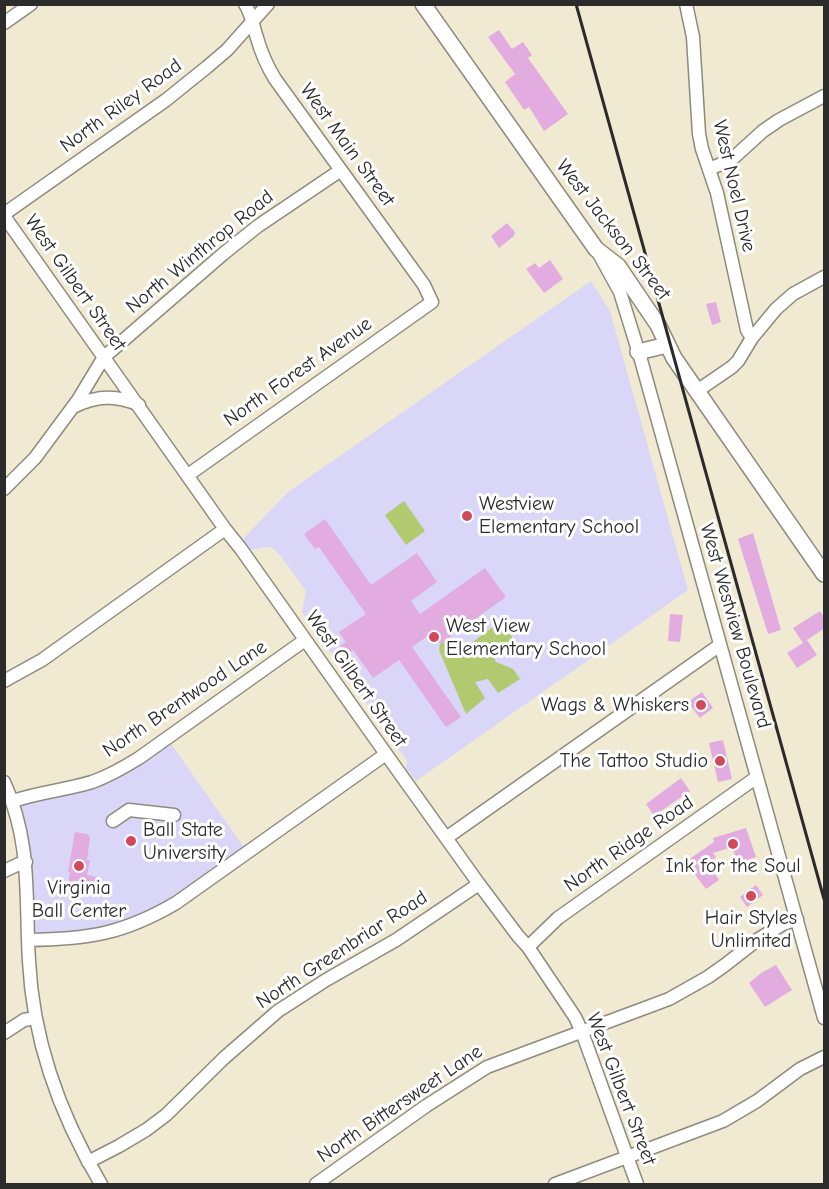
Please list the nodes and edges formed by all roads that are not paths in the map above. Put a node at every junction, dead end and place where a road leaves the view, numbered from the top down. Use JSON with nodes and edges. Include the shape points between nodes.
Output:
{"nodes":[{"id":1,"x":31,"y":4,"type":"edge"},
{"id":2,"x":245,"y":4,"type":"edge"},
{"id":3,"x":268,"y":4,"type":"edge"},
{"id":4,"x":423,"y":4,"type":"edge"},
{"id":5,"x":686,"y":4,"type":"edge"},
{"id":6,"x":4,"y":23,"type":"edge"},
{"id":7,"x":253,"y":23,"type":"junction"},
{"id":8,"x":825,"y":96,"type":"edge"},
{"id":9,"x":709,"y":169,"type":"junction"},
{"id":10,"x":341,"y":170,"type":"junction"},
{"id":11,"x":4,"y":215,"type":"edge"},
{"id":12,"x":596,"y":249,"type":"junction"},
{"id":13,"x":825,"y":277,"type":"edge"},
{"id":14,"x":432,"y":302,"type":"joint"},
{"id":15,"x":752,"y":338,"type":"junction"},
{"id":16,"x":667,"y":345,"type":"junction"},
{"id":17,"x":638,"y":352,"type":"junction"},
{"id":18,"x":104,"y":357,"type":"junction"},
{"id":19,"x":697,"y":391,"type":"junction"},
{"id":20,"x":139,"y":405,"type":"junction"},
{"id":21,"x":72,"y":408,"type":"junction"},
{"id":22,"x":188,"y":475,"type":"junction"},
{"id":23,"x":7,"y":485,"type":"edge"},
{"id":24,"x":225,"y":530,"type":"junction"},
{"id":25,"x":825,"y":574,"type":"edge"},
{"id":26,"x":305,"y":640,"type":"junction"},
{"id":27,"x":720,"y":645,"type":"junction"},
{"id":28,"x":4,"y":681,"type":"edge"},
{"id":29,"x":386,"y":754,"type":"junction"},
{"id":30,"x":757,"y":777,"type":"junction"},
{"id":31,"x":4,"y":782,"type":"edge"},
{"id":32,"x":13,"y":801,"type":"junction"},
{"id":33,"x":174,"y":815,"type":"dead end"},
{"id":34,"x":113,"y":820,"type":"dead end"},
{"id":35,"x":446,"y":838,"type":"junction"},
{"id":36,"x":26,"y":862,"type":"junction"},
{"id":37,"x":4,"y":871,"type":"edge"},
{"id":38,"x":479,"y":884,"type":"junction"},
{"id":39,"x":797,"y":919,"type":"junction"},
{"id":40,"x":28,"y":940,"type":"junction"},
{"id":41,"x":528,"y":947,"type":"junction"},
{"id":42,"x":35,"y":1018,"type":"junction"},
{"id":43,"x":825,"y":1018,"type":"edge"},
{"id":44,"x":582,"y":1032,"type":"junction"},
{"id":45,"x":4,"y":1033,"type":"edge"},
{"id":46,"x":825,"y":1057,"type":"edge"},
{"id":47,"x":627,"y":1157,"type":"junction"},
{"id":48,"x":88,"y":1161,"type":"junction"},
{"id":49,"x":101,"y":1185,"type":"edge"},
{"id":50,"x":315,"y":1185,"type":"edge"},
{"id":51,"x":555,"y":1185,"type":"edge"},
{"id":52,"x":637,"y":1185,"type":"edge"}],
"edges":[{"from":1,"to":6,"type":"street"},
{"from":2,"to":7,"type":"street","name":"West Main Street"},
{"from":3,"to":7,"type":"street","name":"North Riley Road"},
{"from":4,"to":12,"type":"main road","name":"West Jackson Street"},
{"from":5,"to":9,"type":"street","name":"West Noel Drive","via":[[693,37],[699,134]]},
{"from":7,"to":10,"type":"street","name":"West Main Street","via":[[272,73]]},
{"from":7,"to":11,"type":"street","name":"North Riley Road","via":[[207,68]]},
{"from":8,"to":9,"type":"street","via":[[763,130],[731,160]]},
{"from":9,"to":15,"type":"street","name":"West Noel Drive"},
{"from":10,"to":14,"type":"street","name":"West Main Street","via":[[424,285]]},
{"from":10,"to":18,"type":"street","name":"North Winthrop Road","via":[[258,226]]},
{"from":11,"to":18,"type":"street","name":"West Gilbert Street"},
{"from":12,"to":16,"type":"main road","name":"West Jackson Street","via":[[618,266]]},
{"from":12,"to":17,"type":"street","name":"West Westview Boulevard","via":[[620,292]]},
{"from":13,"to":15,"type":"street","via":[[793,294]]},
{"from":14,"to":22,"type":"street","name":"North Forest Avenue"},
{"from":15,"to":19,"type":"street","via":[[732,367]]},
{"from":16,"to":17,"type":"main road"},
{"from":16,"to":19,"type":"main road","name":"West Jackson Street"},
{"from":17,"to":27,"type":"street","name":"West Westview Boulevard"},
{"from":18,"to":20,"type":"street","name":"West Gilbert Street"},
{"from":18,"to":21,"type":"street","name":"North Winthrop Road"},
{"from":19,"to":25,"type":"main road","name":"West Jackson Street"},
{"from":20,"to":21,"type":"street","via":[[102,398]]},
{"from":20,"to":22,"type":"street","name":"West Gilbert Street"},
{"from":21,"to":23,"type":"street","name":"North Winthrop Road","via":[[35,458]]},
{"from":22,"to":24,"type":"street","name":"West Gilbert Street"},
{"from":24,"to":26,"type":"street","name":"West Gilbert Street"},
{"from":24,"to":28,"type":"street","via":[[42,660]]},
{"from":26,"to":29,"type":"street","name":"West Gilbert Street"},
{"from":26,"to":32,"type":"street","name":"North Brentwood Lane","via":[[121,769],[90,782]]},
{"from":27,"to":30,"type":"street","name":"West Westview Boulevard"},
{"from":27,"to":35,"type":"street"},
{"from":29,"to":35,"type":"street","name":"West Gilbert Street"},
{"from":29,"to":40,"type":"street","via":[[155,916],[106,934]]},
{"from":30,"to":39,"type":"street","name":"West Westview Boulevard"},
{"from":30,"to":41,"type":"street","name":"North Ridge Road","via":[[558,918]]},
{"from":31,"to":32,"type":"street"},
{"from":32,"to":36,"type":"street"},
{"from":33,"to":34,"type":"street","via":[[129,810]]},
{"from":35,"to":38,"type":"street","name":"West Gilbert Street"},
{"from":36,"to":37,"type":"street"},
{"from":36,"to":40,"type":"street"},
{"from":38,"to":41,"type":"street","name":"West Gilbert Street"},
{"from":38,"to":48,"type":"street","name":"North Greenbriar Road","via":[[396,940],[278,1011],[165,1115]]},
{"from":39,"to":43,"type":"street","name":"West Westview Boulevard"},
{"from":39,"to":44,"type":"street","name":"North Bittersweet Lane","via":[[757,940],[696,985]]},
{"from":40,"to":42,"type":"street"},
{"from":41,"to":44,"type":"street","name":"West Gilbert Street"},
{"from":42,"to":45,"type":"street"},
{"from":42,"to":48,"type":"street","via":[[61,1107]]},
{"from":44,"to":47,"type":"street","name":"West Gilbert Street"},
{"from":44,"to":50,"type":"street","name":"North Bittersweet Lane","via":[[487,1066]]},
{"from":46,"to":47,"type":"street","via":[[800,1069],[723,1121]]},
{"from":47,"to":51,"type":"street"},
{"from":47,"to":52,"type":"street","name":"West Gilbert Street"},
{"from":48,"to":49,"type":"street"}]}
